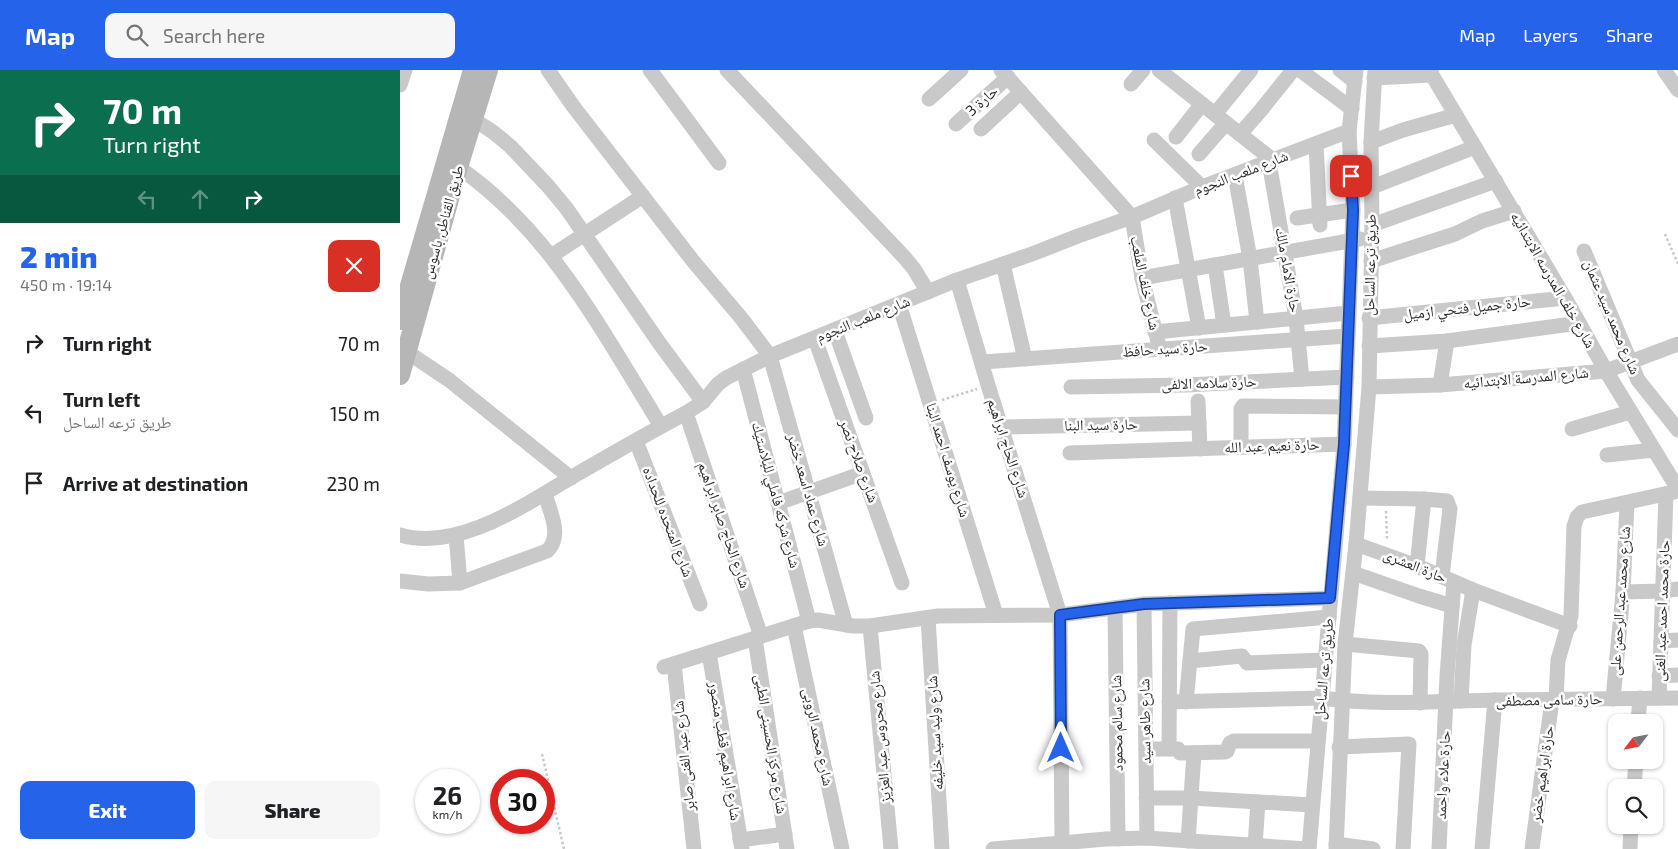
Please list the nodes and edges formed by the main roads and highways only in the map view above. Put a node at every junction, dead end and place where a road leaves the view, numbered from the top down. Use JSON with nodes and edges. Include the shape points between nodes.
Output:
{"nodes":[{"id":1,"x":473,"y":70,"type":"edge"},
{"id":2,"x":488,"y":70,"type":"edge"},
{"id":3,"x":400,"y":320,"type":"edge"},
{"id":4,"x":400,"y":375,"type":"edge"}],
"edges":[{"from":1,"to":3,"type":"main road","name":"طريق القناطر, باسوس"},
{"from":2,"to":4,"type":"main road","name":"طريق القناطر, باسوس"}]}
